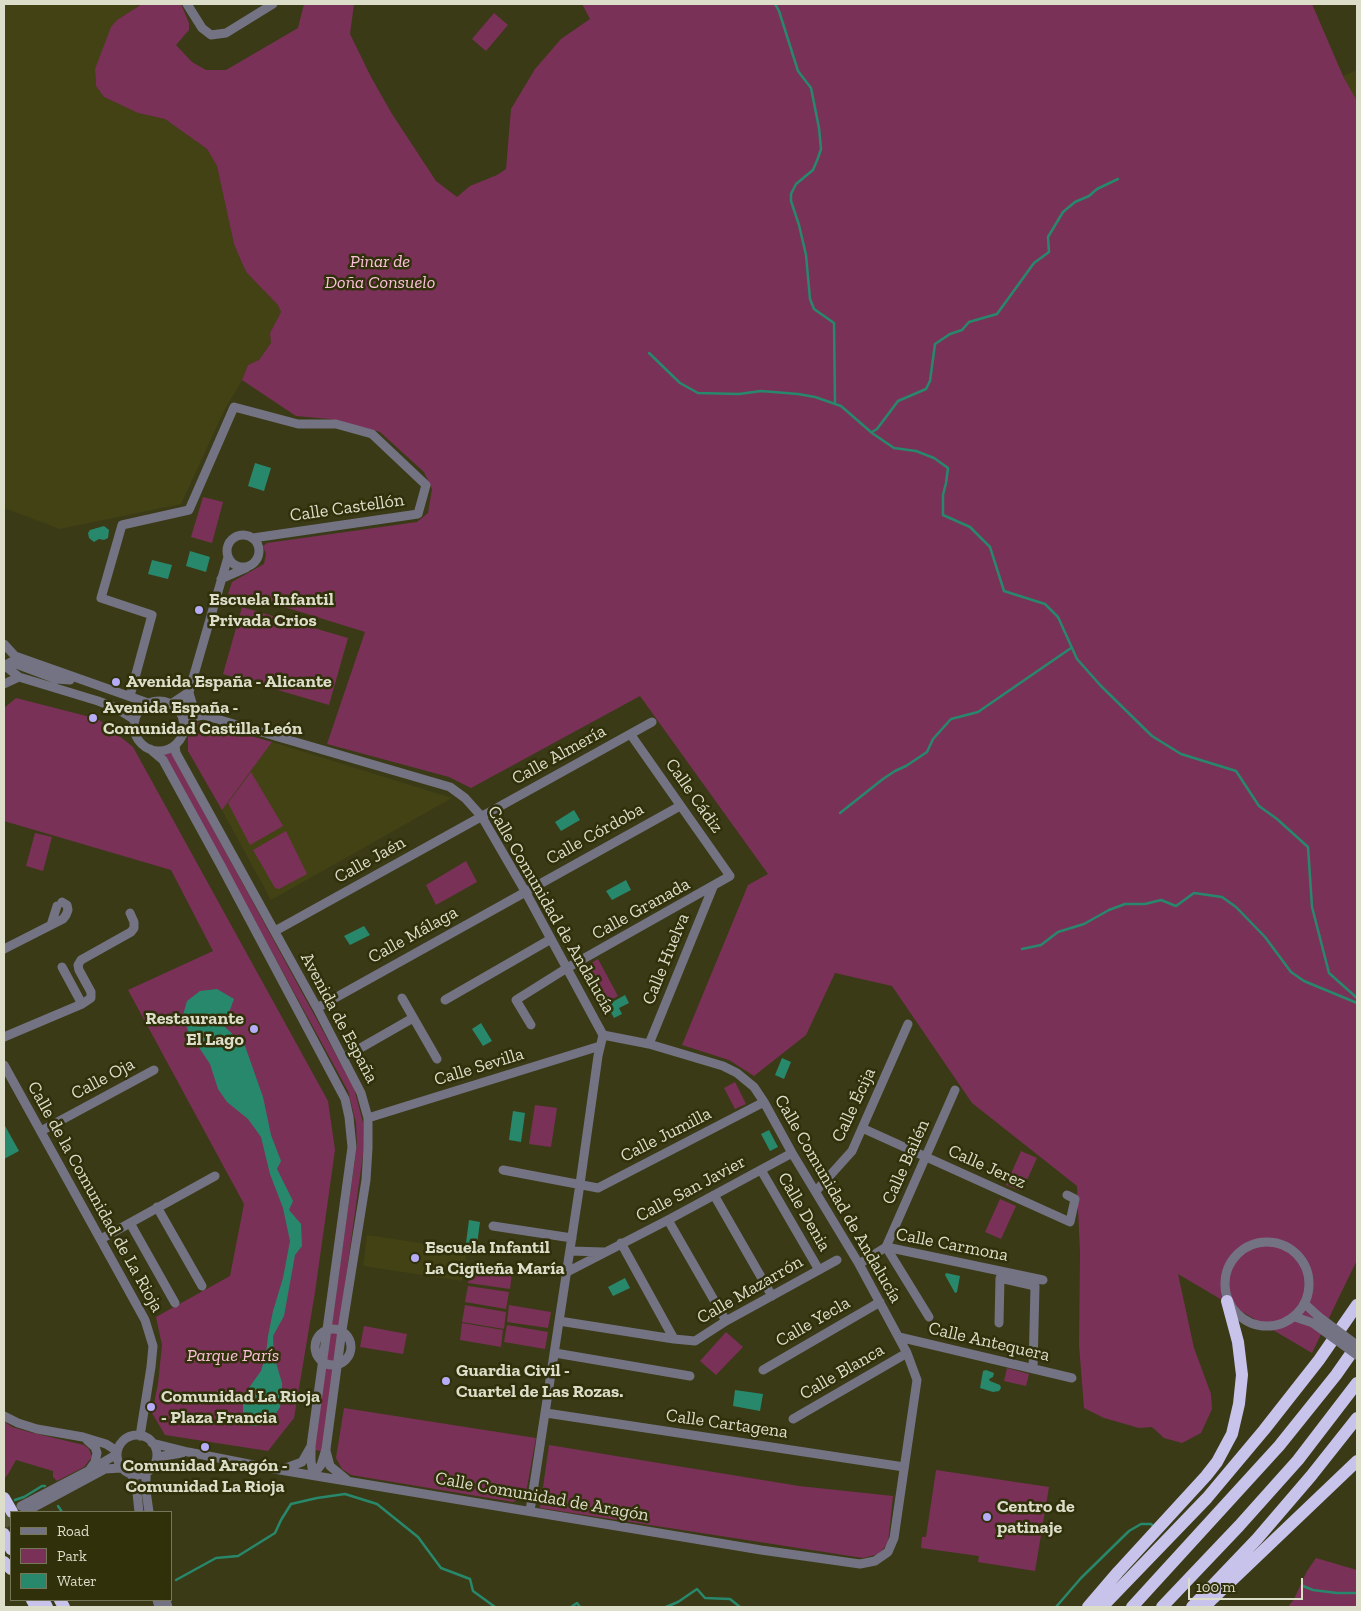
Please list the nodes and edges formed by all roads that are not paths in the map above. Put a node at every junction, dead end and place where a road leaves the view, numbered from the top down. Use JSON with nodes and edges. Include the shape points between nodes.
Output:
{"nodes":[{"id":1,"x":186,"y":4,"type":"edge"},
{"id":2,"x":273,"y":4,"type":"edge"},
{"id":3,"x":253,"y":538,"type":"junction"},
{"id":4,"x":228,"y":556,"type":"junction"},
{"id":5,"x":248,"y":567,"type":"junction"},
{"id":6,"x":222,"y":579,"type":"junction"},
{"id":7,"x":4,"y":644,"type":"edge"},
{"id":8,"x":4,"y":655,"type":"edge"},
{"id":9,"x":4,"y":666,"type":"edge"},
{"id":10,"x":19,"y":677,"type":"junction"},
{"id":11,"x":80,"y":680,"type":"junction"},
{"id":12,"x":4,"y":684,"type":"edge"},
{"id":13,"x":189,"y":692,"type":"junction"},
{"id":14,"x":130,"y":696,"type":"junction"},
{"id":15,"x":148,"y":703,"type":"junction"},
{"id":16,"x":171,"y":704,"type":"junction"},
{"id":17,"x":203,"y":715,"type":"junction"},
{"id":18,"x":134,"y":720,"type":"junction"},
{"id":19,"x":184,"y":722,"type":"junction"},
{"id":20,"x":652,"y":722,"type":"dead end"},
{"id":21,"x":631,"y":735,"type":"junction"},
{"id":22,"x":175,"y":746,"type":"junction"},
{"id":23,"x":150,"y":749,"type":"junction"},
{"id":24,"x":680,"y":806,"type":"junction"},
{"id":25,"x":482,"y":816,"type":"junction"},
{"id":26,"x":730,"y":876,"type":"joint"},
{"id":27,"x":713,"y":887,"type":"junction"},
{"id":28,"x":526,"y":891,"type":"junction"},
{"id":29,"x":59,"y":904,"type":"dead end"},
{"id":30,"x":130,"y":913,"type":"dead end"},
{"id":31,"x":275,"y":931,"type":"junction"},
{"id":32,"x":552,"y":940,"type":"junction"},
{"id":33,"x":4,"y":949,"type":"edge"},
{"id":34,"x":62,"y":967,"type":"dead end"},
{"id":35,"x":567,"y":968,"type":"junction"},
{"id":36,"x":402,"y":998,"type":"dead end"},
{"id":37,"x":445,"y":1000,"type":"dead end"},
{"id":38,"x":82,"y":1004,"type":"junction"},
{"id":39,"x":317,"y":1008,"type":"junction"},
{"id":40,"x":413,"y":1018,"type":"junction"},
{"id":41,"x":908,"y":1024,"type":"dead end"},
{"id":42,"x":531,"y":1026,"type":"dead end"},
{"id":43,"x":603,"y":1035,"type":"junction"},
{"id":44,"x":4,"y":1037,"type":"edge"},
{"id":45,"x":649,"y":1044,"type":"junction"},
{"id":46,"x":600,"y":1046,"type":"junction"},
{"id":47,"x":343,"y":1058,"type":"junction"},
{"id":48,"x":437,"y":1059,"type":"dead end"},
{"id":49,"x":4,"y":1066,"type":"edge"},
{"id":50,"x":154,"y":1070,"type":"dead end"},
{"id":51,"x":955,"y":1090,"type":"dead end"},
{"id":52,"x":764,"y":1102,"type":"junction"},
{"id":53,"x":368,"y":1118,"type":"junction"},
{"id":54,"x":862,"y":1128,"type":"junction"},
{"id":55,"x":41,"y":1131,"type":"junction"},
{"id":56,"x":792,"y":1153,"type":"junction"},
{"id":57,"x":927,"y":1157,"type":"junction"},
{"id":58,"x":503,"y":1170,"type":"dead end"},
{"id":59,"x":761,"y":1170,"type":"junction"},
{"id":60,"x":215,"y":1176,"type":"dead end"},
{"id":61,"x":580,"y":1184,"type":"junction"},
{"id":62,"x":816,"y":1191,"type":"junction"},
{"id":63,"x":714,"y":1195,"type":"junction"},
{"id":64,"x":1067,"y":1195,"type":"dead end"},
{"id":65,"x":157,"y":1207,"type":"junction"},
{"id":66,"x":668,"y":1220,"type":"junction"},
{"id":67,"x":130,"y":1223,"type":"junction"},
{"id":68,"x":493,"y":1226,"type":"dead end"},
{"id":69,"x":572,"y":1238,"type":"junction"},
{"id":70,"x":101,"y":1240,"type":"junction"},
{"id":71,"x":620,"y":1243,"type":"junction"},
{"id":72,"x":886,"y":1248,"type":"junction"},
{"id":73,"x":570,"y":1251,"type":"junction"},
{"id":74,"x":604,"y":1252,"type":"junction"},
{"id":75,"x":837,"y":1260,"type":"dead end"},
{"id":76,"x":859,"y":1264,"type":"junction"},
{"id":77,"x":819,"y":1270,"type":"junction"},
{"id":78,"x":567,"y":1272,"type":"junction"},
{"id":79,"x":1043,"y":1280,"type":"dead end"},
{"id":80,"x":202,"y":1286,"type":"dead end"},
{"id":81,"x":772,"y":1296,"type":"junction"},
{"id":82,"x":1227,"y":1300,"type":"junction"},
{"id":83,"x":880,"y":1302,"type":"junction"},
{"id":84,"x":175,"y":1303,"type":"dead end"},
{"id":85,"x":1305,"y":1304,"type":"junction"},
{"id":86,"x":1357,"y":1305,"type":"edge"},
{"id":87,"x":929,"y":1317,"type":"dead end"},
{"id":88,"x":1295,"y":1317,"type":"junction"},
{"id":89,"x":1315,"y":1319,"type":"junction"},
{"id":90,"x":560,"y":1321,"type":"junction"},
{"id":91,"x":726,"y":1321,"type":"junction"},
{"id":92,"x":999,"y":1323,"type":"dead end"},
{"id":93,"x":327,"y":1329,"type":"junction"},
{"id":94,"x":342,"y":1330,"type":"junction"},
{"id":95,"x":899,"y":1337,"type":"junction"},
{"id":96,"x":674,"y":1339,"type":"junction"},
{"id":97,"x":1357,"y":1345,"type":"edge"},
{"id":98,"x":555,"y":1353,"type":"junction"},
{"id":99,"x":907,"y":1353,"type":"junction"},
{"id":100,"x":1357,"y":1355,"type":"edge"},
{"id":101,"x":323,"y":1362,"type":"junction"},
{"id":102,"x":337,"y":1365,"type":"junction"},
{"id":103,"x":1033,"y":1369,"type":"junction"},
{"id":104,"x":763,"y":1370,"type":"dead end"},
{"id":105,"x":690,"y":1376,"type":"dead end"},
{"id":106,"x":1072,"y":1378,"type":"dead end"},
{"id":107,"x":1357,"y":1383,"type":"edge"},
{"id":108,"x":546,"y":1413,"type":"junction"},
{"id":109,"x":4,"y":1416,"type":"edge"},
{"id":110,"x":1357,"y":1418,"type":"edge"},
{"id":111,"x":793,"y":1419,"type":"dead end"},
{"id":112,"x":140,"y":1436,"type":"junction"},
{"id":113,"x":83,"y":1437,"type":"junction"},
{"id":114,"x":124,"y":1440,"type":"junction"},
{"id":115,"x":152,"y":1442,"type":"junction"},
{"id":116,"x":311,"y":1446,"type":"junction"},
{"id":117,"x":326,"y":1449,"type":"junction"},
{"id":118,"x":117,"y":1452,"type":"junction"},
{"id":119,"x":188,"y":1452,"type":"junction"},
{"id":120,"x":157,"y":1457,"type":"junction"},
{"id":121,"x":1357,"y":1461,"type":"edge"},
{"id":122,"x":904,"y":1467,"type":"junction"},
{"id":123,"x":121,"y":1468,"type":"junction"},
{"id":124,"x":90,"y":1470,"type":"junction"},
{"id":125,"x":281,"y":1470,"type":"junction"},
{"id":126,"x":146,"y":1474,"type":"junction"},
{"id":127,"x":132,"y":1475,"type":"junction"},
{"id":128,"x":314,"y":1475,"type":"junction"},
{"id":129,"x":349,"y":1481,"type":"junction"},
{"id":130,"x":4,"y":1498,"type":"edge"},
{"id":131,"x":20,"y":1510,"type":"edge"},
{"id":132,"x":139,"y":1511,"type":"edge"},
{"id":133,"x":149,"y":1511,"type":"edge"},
{"id":134,"x":530,"y":1511,"type":"junction"},
{"id":135,"x":4,"y":1529,"type":"edge"},
{"id":136,"x":4,"y":1534,"type":"edge"},
{"id":137,"x":10,"y":1541,"type":"edge"},
{"id":138,"x":10,"y":1547,"type":"edge"},
{"id":139,"x":888,"y":1552,"type":"joint"},
{"id":140,"x":1088,"y":1607,"type":"edge"},
{"id":141,"x":1102,"y":1607,"type":"edge"},
{"id":142,"x":1132,"y":1607,"type":"edge"},
{"id":143,"x":1162,"y":1607,"type":"edge"},
{"id":144,"x":1192,"y":1607,"type":"edge"},
{"id":145,"x":1204,"y":1607,"type":"edge"}],
"edges":[{"from":1,"to":2,"type":"street","via":[[202,28],[212,35],[226,33]]},
{"from":3,"to":4,"type":"street","via":[[237,536],[230,542]]},
{"from":3,"to":5,"type":"street","via":[[259,545],[259,556]]},
{"from":3,"to":14,"type":"street","name":"Calle Castellón","via":[[418,514],[426,485],[372,434],[336,424],[298,424],[234,407],[189,510],[122,525],[101,598],[152,615]]},
{"from":4,"to":5,"type":"street","via":[[237,566]]},
{"from":4,"to":6,"type":"street"},
{"from":5,"to":6,"type":"street"},
{"from":6,"to":13,"type":"street"},
{"from":7,"to":11,"type":"street","via":[[15,656]]},
{"from":8,"to":9,"type":"street"},
{"from":9,"to":10,"type":"street"},
{"from":9,"to":11,"type":"street","via":[[11,662],[56,679]]},
{"from":10,"to":12,"type":"street"},
{"from":10,"to":18,"type":"street","via":[[98,701]]},
{"from":11,"to":14,"type":"street"},
{"from":13,"to":16,"type":"street"},
{"from":13,"to":17,"type":"street","via":[[193,706]]},
{"from":13,"to":19,"type":"street"},
{"from":14,"to":15,"type":"street"},
{"from":15,"to":16,"type":"street","via":[[163,701]]},
{"from":15,"to":18,"type":"street"},
{"from":16,"to":19,"type":"street","via":[[181,713]]},
{"from":17,"to":19,"type":"street"},
{"from":17,"to":25,"type":"street","name":"Calle Comunidad de Andalucía","via":[[450,787]]},
{"from":18,"to":23,"type":"street","via":[[137,738]]},
{"from":19,"to":22,"type":"street","via":[[180,740]]},
{"from":20,"to":21,"type":"street","name":"Calle Almería"},
{"from":21,"to":24,"type":"street","name":"Calle Cádiz"},
{"from":21,"to":25,"type":"street","name":"Calle Almería"},
{"from":22,"to":23,"type":"street","via":[[167,750]]},
{"from":22,"to":31,"type":"street","name":"Avenida de España"},
{"from":23,"to":93,"type":"street","name":"Avenida de España","via":[[163,760],[345,1099],[352,1147]]},
{"from":24,"to":26,"type":"street","name":"Calle Cádiz"},
{"from":24,"to":28,"type":"street","name":"Calle Córdoba"},
{"from":25,"to":28,"type":"street","name":"Calle Comunidad de Andalucía"},
{"from":25,"to":31,"type":"street","name":"Calle Jaén"},
{"from":26,"to":27,"type":"street","name":"Calle Granada"},
{"from":27,"to":35,"type":"street","name":"Calle Granada"},
{"from":27,"to":45,"type":"street","name":"Calle Huelva"},
{"from":28,"to":32,"type":"street","name":"Calle Comunidad de Andalucía"},
{"from":28,"to":39,"type":"street","name":"Calle Málaga"},
{"from":29,"to":33,"type":"street","via":[[67,905],[68,910],[62,919]]},
{"from":30,"to":38,"type":"street","via":[[134,922],[131,932],[81,960],[78,965],[91,992],[91,998]]},
{"from":31,"to":39,"type":"street","name":"Avenida de España"},
{"from":32,"to":35,"type":"street","name":"Calle Comunidad de Andalucía"},
{"from":32,"to":37,"type":"street"},
{"from":34,"to":38,"type":"street"},
{"from":35,"to":42,"type":"street","name":"Calle Granada","via":[[516,1000]]},
{"from":35,"to":43,"type":"street","name":"Calle Comunidad de Andalucía"},
{"from":36,"to":40,"type":"street"},
{"from":38,"to":44,"type":"street"},
{"from":39,"to":47,"type":"street","name":"Avenida de España"},
{"from":40,"to":47,"type":"street"},
{"from":40,"to":48,"type":"street"},
{"from":41,"to":54,"type":"street","name":"Calle Écija"},
{"from":43,"to":45,"type":"street","name":"Calle Comunidad de Andalucía"},
{"from":43,"to":46,"type":"street"},
{"from":45,"to":52,"type":"street","name":"Calle Comunidad de Andalucía","via":[[737,1073],[754,1087]]},
{"from":46,"to":53,"type":"street","name":"Calle Sevilla"},
{"from":46,"to":61,"type":"street"},
{"from":47,"to":53,"type":"street","name":"Avenida de España","via":[[361,1093]]},
{"from":49,"to":55,"type":"street","name":"Calle de la Comunidad de La Rioja"},
{"from":50,"to":55,"type":"street","name":"Calle Oja"},
{"from":51,"to":57,"type":"street","name":"Calle Bailén"},
{"from":52,"to":56,"type":"street","name":"Calle Comunidad de Andalucía"},
{"from":52,"to":61,"type":"street","name":"Calle Jumilla","via":[[598,1188]]},
{"from":53,"to":94,"type":"street","name":"Avenida de España","via":[[366,1180]]},
{"from":54,"to":57,"type":"street","name":"Calle Jerez"},
{"from":54,"to":62,"type":"street","name":"Calle Écija","via":[[852,1151]]},
{"from":55,"to":70,"type":"street","name":"Calle de la Comunidad de La Rioja"},
{"from":56,"to":59,"type":"street","name":"Calle San Javier"},
{"from":56,"to":62,"type":"street","name":"Calle Comunidad de Andalucía"},
{"from":57,"to":64,"type":"street","name":"Calle Jerez","via":[[1070,1222],[1074,1199]]},
{"from":57,"to":72,"type":"street","name":"Calle Bailén"},
{"from":58,"to":61,"type":"street","name":"Calle Jumilla"},
{"from":59,"to":63,"type":"street","name":"Calle San Javier"},
{"from":59,"to":77,"type":"street","name":"Calle Denia"},
{"from":60,"to":65,"type":"street"},
{"from":61,"to":69,"type":"street"},
{"from":62,"to":76,"type":"street","name":"Calle Comunidad de Andalucía"},
{"from":63,"to":66,"type":"street","name":"Calle San Javier"},
{"from":63,"to":81,"type":"street"},
{"from":65,"to":67,"type":"street"},
{"from":65,"to":80,"type":"street"},
{"from":66,"to":71,"type":"street","name":"Calle San Javier"},
{"from":66,"to":91,"type":"street"},
{"from":67,"to":70,"type":"street"},
{"from":67,"to":84,"type":"street"},
{"from":68,"to":69,"type":"street"},
{"from":69,"to":73,"type":"street"},
{"from":70,"to":112,"type":"street","name":"Calle de la Comunidad de La Rioja","via":[[145,1320],[153,1346]]},
{"from":71,"to":74,"type":"street","name":"Calle San Javier"},
{"from":71,"to":96,"type":"street"},
{"from":72,"to":76,"type":"street","name":"Calle Carmona"},
{"from":72,"to":79,"type":"street","name":"Calle Carmona"},
{"from":72,"to":87,"type":"street"},
{"from":73,"to":74,"type":"street"},
{"from":73,"to":78,"type":"street"},
{"from":74,"to":78,"type":"street","name":"Calle San Javier"},
{"from":75,"to":77,"type":"street","name":"Calle Mazarrón"},
{"from":76,"to":83,"type":"street","name":"Calle Comunidad de Andalucía"},
{"from":77,"to":81,"type":"street","name":"Calle Mazarrón"},
{"from":78,"to":90,"type":"street"},
{"from":81,"to":91,"type":"street","name":"Calle Mazarrón"},
{"from":82,"to":85,"type":"street","via":[[1225,1277],[1236,1255],[1256,1243],[1268,1242],[1291,1249],[1300,1257],[1310,1280]]},
{"from":82,"to":88,"type":"street","via":[[1244,1320],[1256,1326],[1270,1327]]},
{"from":82,"to":140,"type":"highway","via":[[1238,1342],[1242,1376],[1240,1404],[1232,1434],[1206,1476]]},
{"from":83,"to":95,"type":"street","name":"Calle Comunidad de Andalucía"},
{"from":83,"to":104,"type":"street","name":"Calle Yecla"},
{"from":85,"to":88,"type":"street"},
{"from":85,"to":89,"type":"street"},
{"from":86,"to":141,"type":"highway","via":[[1313,1368],[1213,1491]]},
{"from":88,"to":89,"type":"street"},
{"from":89,"to":97,"type":"street","bridge":true},
{"from":89,"to":100,"type":"street","bridge":true},
{"from":90,"to":96,"type":"street","name":"Calle Mazarrón"},
{"from":90,"to":98,"type":"street"},
{"from":91,"to":96,"type":"street","name":"Calle Mazarrón","via":[[695,1340]]},
{"from":92,"to":103,"type":"street","via":[[1000,1278],[1035,1286]]},
{"from":93,"to":94,"type":"street"},
{"from":93,"to":101,"type":"street","name":"Avenida de España"},
{"from":94,"to":102,"type":"street","name":"Avenida de España"},
{"from":95,"to":99,"type":"street","name":"Calle Comunidad de Andalucía"},
{"from":95,"to":103,"type":"street","name":"Calle Antequera"},
{"from":97,"to":142,"type":"highway","via":[[1279,1446]]},
{"from":98,"to":105,"type":"street"},
{"from":98,"to":108,"type":"street"},
{"from":99,"to":111,"type":"street","name":"Calle Blanca"},
{"from":99,"to":122,"type":"street","name":"Calle Comunidad de Andalucía","via":[[917,1380]]},
{"from":101,"to":102,"type":"street"},
{"from":101,"to":116,"type":"street","name":"Avenida de España"},
{"from":102,"to":117,"type":"street","name":"Avenida de España"},
{"from":103,"to":106,"type":"street","name":"Calle Antequera"},
{"from":107,"to":143,"type":"highway","via":[[1298,1460]]},
{"from":108,"to":122,"type":"street","name":"Calle Cartagena"},
{"from":108,"to":134,"type":"street"},
{"from":109,"to":113,"type":"street","via":[[37,1429]]},
{"from":110,"to":144,"type":"highway","via":[[1257,1539]]},
{"from":112,"to":114,"type":"street"},
{"from":112,"to":115,"type":"street"},
{"from":113,"to":114,"type":"street"},
{"from":113,"to":118,"type":"street","via":[[106,1444]]},
{"from":113,"to":124,"type":"street","via":[[95,1447],[97,1454]]},
{"from":114,"to":118,"type":"street"},
{"from":115,"to":119,"type":"street","name":"Calle Comunidad de Aragón"},
{"from":115,"to":120,"type":"street"},
{"from":116,"to":125,"type":"street","via":[[302,1462]]},
{"from":116,"to":128,"type":"street","name":"Avenida de España"},
{"from":117,"to":128,"type":"street","name":"Avenida de España"},
{"from":117,"to":129,"type":"street","via":[[330,1466]]},
{"from":118,"to":123,"type":"street"},
{"from":118,"to":124,"type":"street"},
{"from":119,"to":120,"type":"street","name":"Calle Comunidad de Aragón"},
{"from":119,"to":125,"type":"street","name":"Calle Comunidad de Aragón"},
{"from":120,"to":126,"type":"street","via":[[154,1467]]},
{"from":121,"to":145,"type":"highway"},
{"from":122,"to":139,"type":"street","name":"Calle Comunidad de Andalucía","via":[[894,1538]]},
{"from":123,"to":127,"type":"street"},
{"from":123,"to":131,"type":"street","via":[[105,1469]]},
{"from":124,"to":131,"type":"street"},
{"from":125,"to":128,"type":"street","name":"Calle Comunidad de Aragón"},
{"from":126,"to":127,"type":"street"},
{"from":126,"to":133,"type":"street"},
{"from":127,"to":132,"type":"street"},
{"from":128,"to":129,"type":"street","name":"Calle Comunidad de Aragón"},
{"from":129,"to":134,"type":"street","name":"Calle Comunidad de Aragón"},
{"from":130,"to":131,"type":"highway"},
{"from":134,"to":139,"type":"street","name":"Calle Comunidad de Aragón","via":[[860,1564],[875,1561]]},
{"from":135,"to":137,"type":"highway"},
{"from":136,"to":138,"type":"highway"}]}
